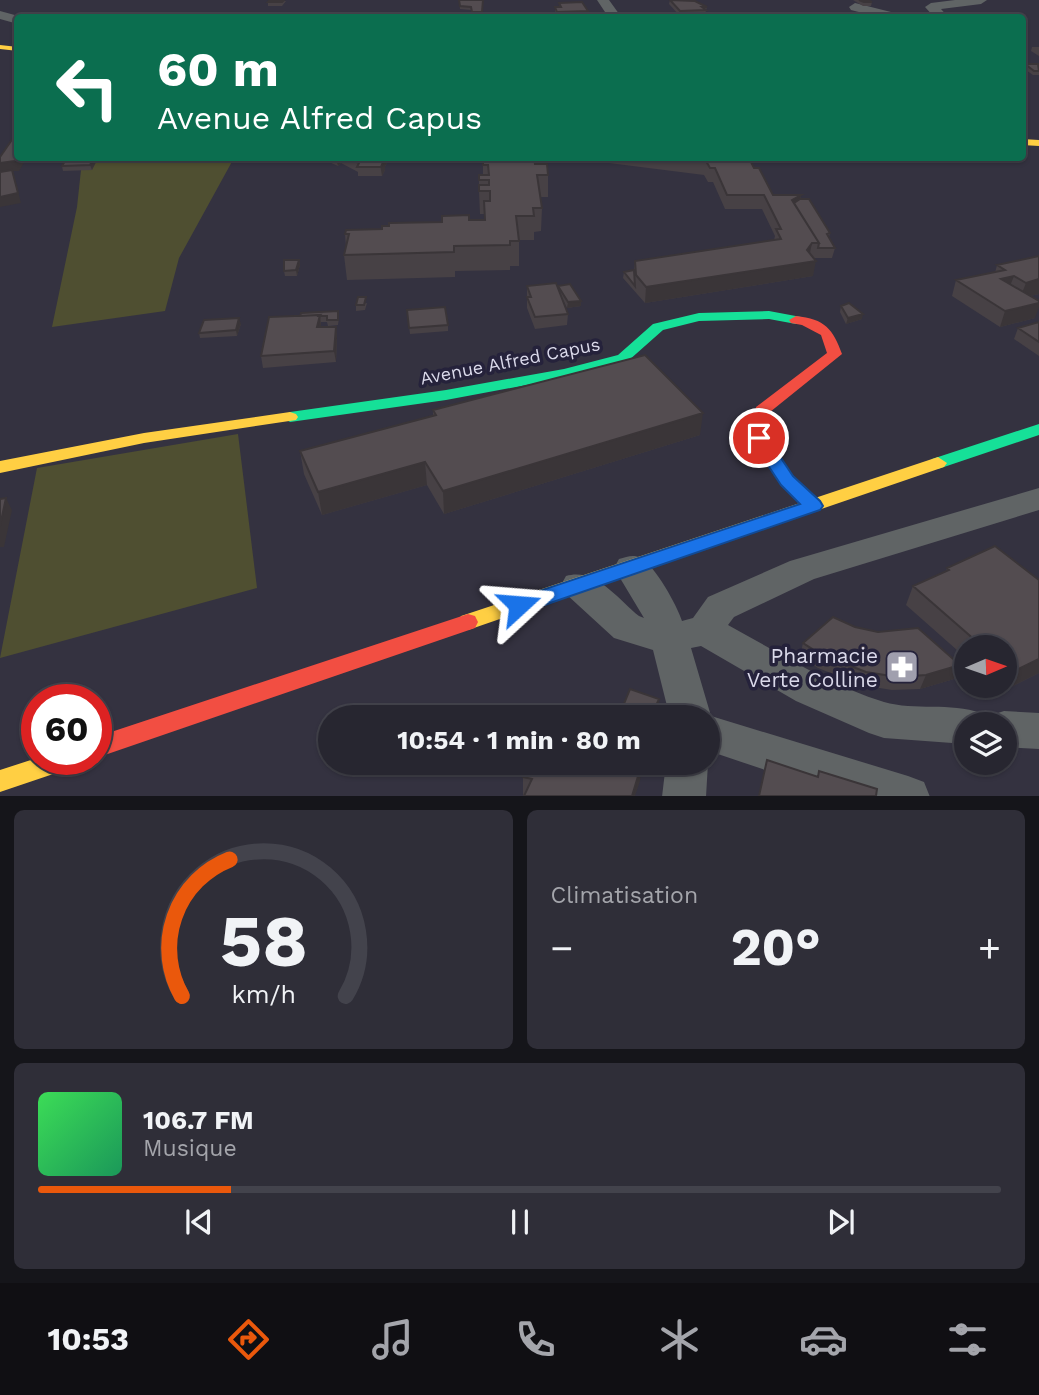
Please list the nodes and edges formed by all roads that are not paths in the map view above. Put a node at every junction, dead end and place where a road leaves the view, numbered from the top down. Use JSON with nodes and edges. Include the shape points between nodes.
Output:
{"nodes":[{"id":1,"x":981,"y":0,"type":"edge"},
{"id":2,"x":855,"y":7,"type":"dead end"},
{"id":3,"x":883,"y":14,"type":"edge"},
{"id":4,"x":937,"y":14,"type":"edge"},
{"id":5,"x":1039,"y":429,"type":"edge"},
{"id":6,"x":0,"y":467,"type":"edge"},
{"id":7,"x":1039,"y":499,"type":"edge"},
{"id":8,"x":814,"y":506,"type":"junction"},
{"id":9,"x":631,"y":568,"type":"junction"},
{"id":10,"x":579,"y":585,"type":"junction"},
{"id":11,"x":687,"y":634,"type":"junction"},
{"id":12,"x":690,"y":705,"type":"edge"},
{"id":13,"x":954,"y":725,"type":"edge"},
{"id":14,"x":1017,"y":730,"type":"edge"},
{"id":15,"x":1039,"y":731,"type":"edge"},
{"id":16,"x":720,"y":736,"type":"edge"},
{"id":17,"x":112,"y":743,"type":"edge"},
{"id":18,"x":21,"y":774,"type":"edge"},
{"id":19,"x":686,"y":775,"type":"edge"},
{"id":20,"x":0,"y":781,"type":"edge"},
{"id":21,"x":684,"y":796,"type":"edge"},
{"id":22,"x":908,"y":796,"type":"edge"}],
"edges":[{"from":1,"to":4,"type":"street","via":[[931,7]]},
{"from":2,"to":3,"type":"street"},
{"from":5,"to":8,"type":"main road"},
{"from":6,"to":8,"type":"main road","name":"Avenue Alfred Capus","via":[[144,438],[446,396],[564,373],[623,358],[658,327],[699,317],[769,315],[805,321],[832,341],[835,354],[762,410],[760,424],[759,438],[787,481]]},
{"from":7,"to":11,"type":"street","via":[[802,570],[721,607]]},
{"from":8,"to":9,"type":"main road"},
{"from":9,"to":10,"type":"main road"},
{"from":9,"to":11,"type":"street","via":[[660,609]]},
{"from":10,"to":11,"type":"street","via":[[627,628]]},
{"from":10,"to":17,"type":"main road"},
{"from":11,"to":12,"type":"street"},
{"from":11,"to":13,"type":"street","via":[[884,720]]},
{"from":14,"to":15,"type":"street"},
{"from":16,"to":22,"type":"street"},
{"from":18,"to":20,"type":"main road"},
{"from":19,"to":21,"type":"street"}]}
